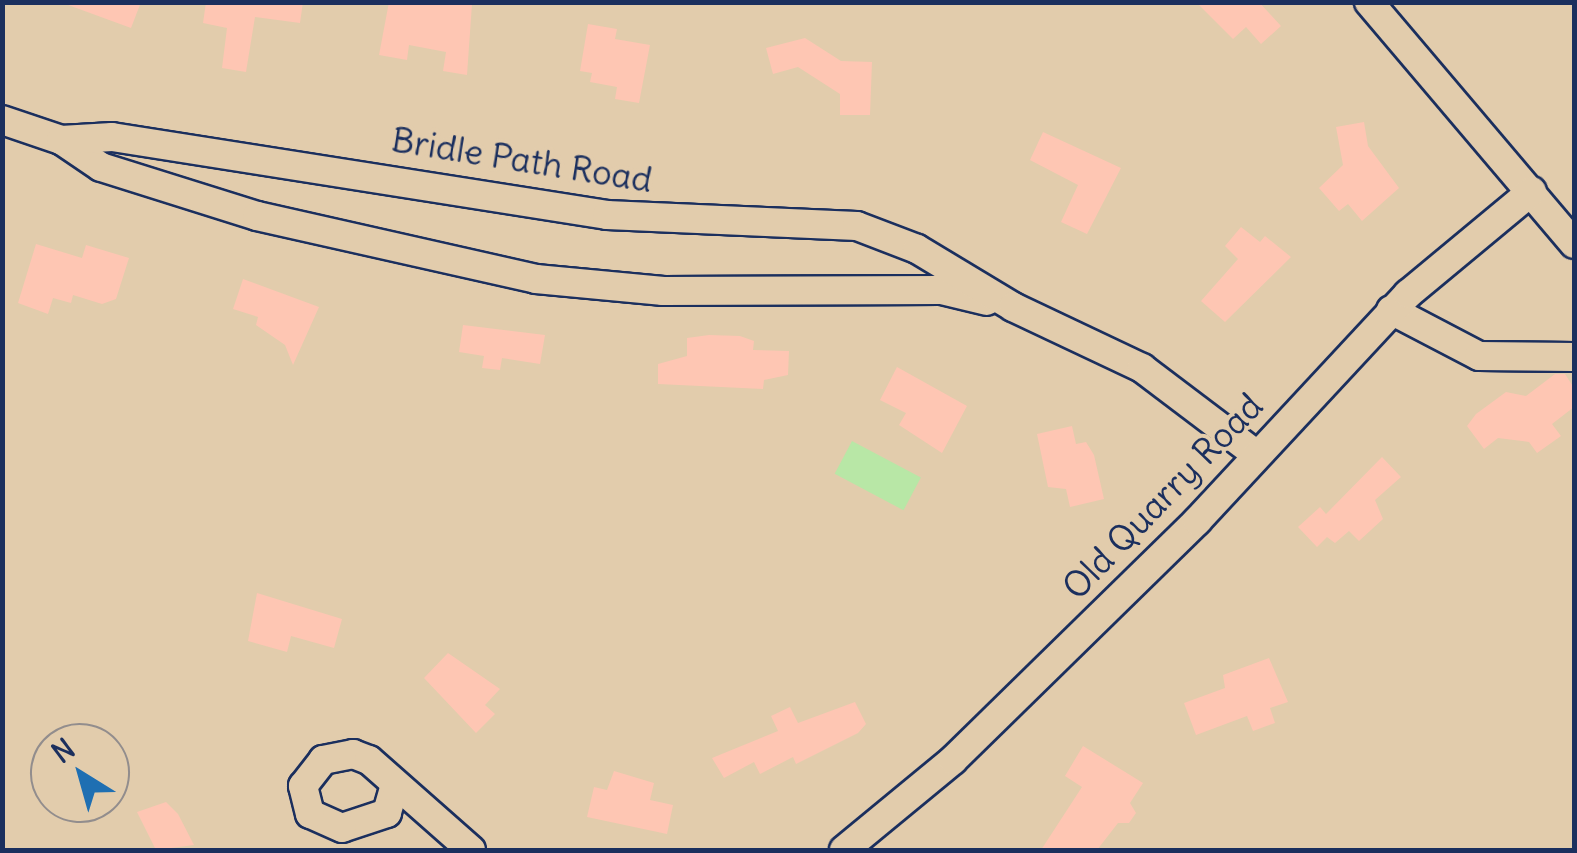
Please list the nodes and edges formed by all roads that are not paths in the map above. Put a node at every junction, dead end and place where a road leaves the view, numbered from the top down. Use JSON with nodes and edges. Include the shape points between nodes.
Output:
{"nodes":[{"id":1,"x":1369,"y":2,"type":"edge"},
{"id":2,"x":2,"y":120,"type":"edge"},
{"id":3,"x":61,"y":140,"type":"junction"},
{"id":4,"x":1532,"y":191,"type":"junction"},
{"id":5,"x":1574,"y":244,"type":"edge"},
{"id":6,"x":1012,"y":307,"type":"junction"},
{"id":7,"x":1391,"y":310,"type":"junction"},
{"id":8,"x":1574,"y":357,"type":"edge"},
{"id":9,"x":1256,"y":455,"type":"junction"},
{"id":10,"x":394,"y":788,"type":"dead end"},
{"id":11,"x":471,"y":850,"type":"edge"},
{"id":12,"x":844,"y":850,"type":"edge"}],
"edges":[{"from":1,"to":4,"type":"street"},
{"from":2,"to":3,"type":"street","name":"Bridle Path Road"},
{"from":3,"to":6,"type":"street","name":"Bridle Path Road","via":[[101,167],[257,216],[536,280],[663,291],[941,290]]},
{"from":3,"to":6,"type":"street","name":"Bridle Path Road","via":[[132,139],[607,215],[857,226],[917,249]]},
{"from":4,"to":5,"type":"street"},
{"from":4,"to":7,"type":"street","name":"Old Quarry Road"},
{"from":6,"to":9,"type":"street","name":"Bridle Path Road","via":[[1142,368]]},
{"from":7,"to":8,"type":"street","via":[[1478,356]]},
{"from":7,"to":9,"type":"street","name":"Old Quarry Road"},
{"from":9,"to":12,"type":"street","name":"Old Quarry Road","via":[[953,760]]},
{"from":10,"to":11,"type":"street","via":[[442,820]]}]}
